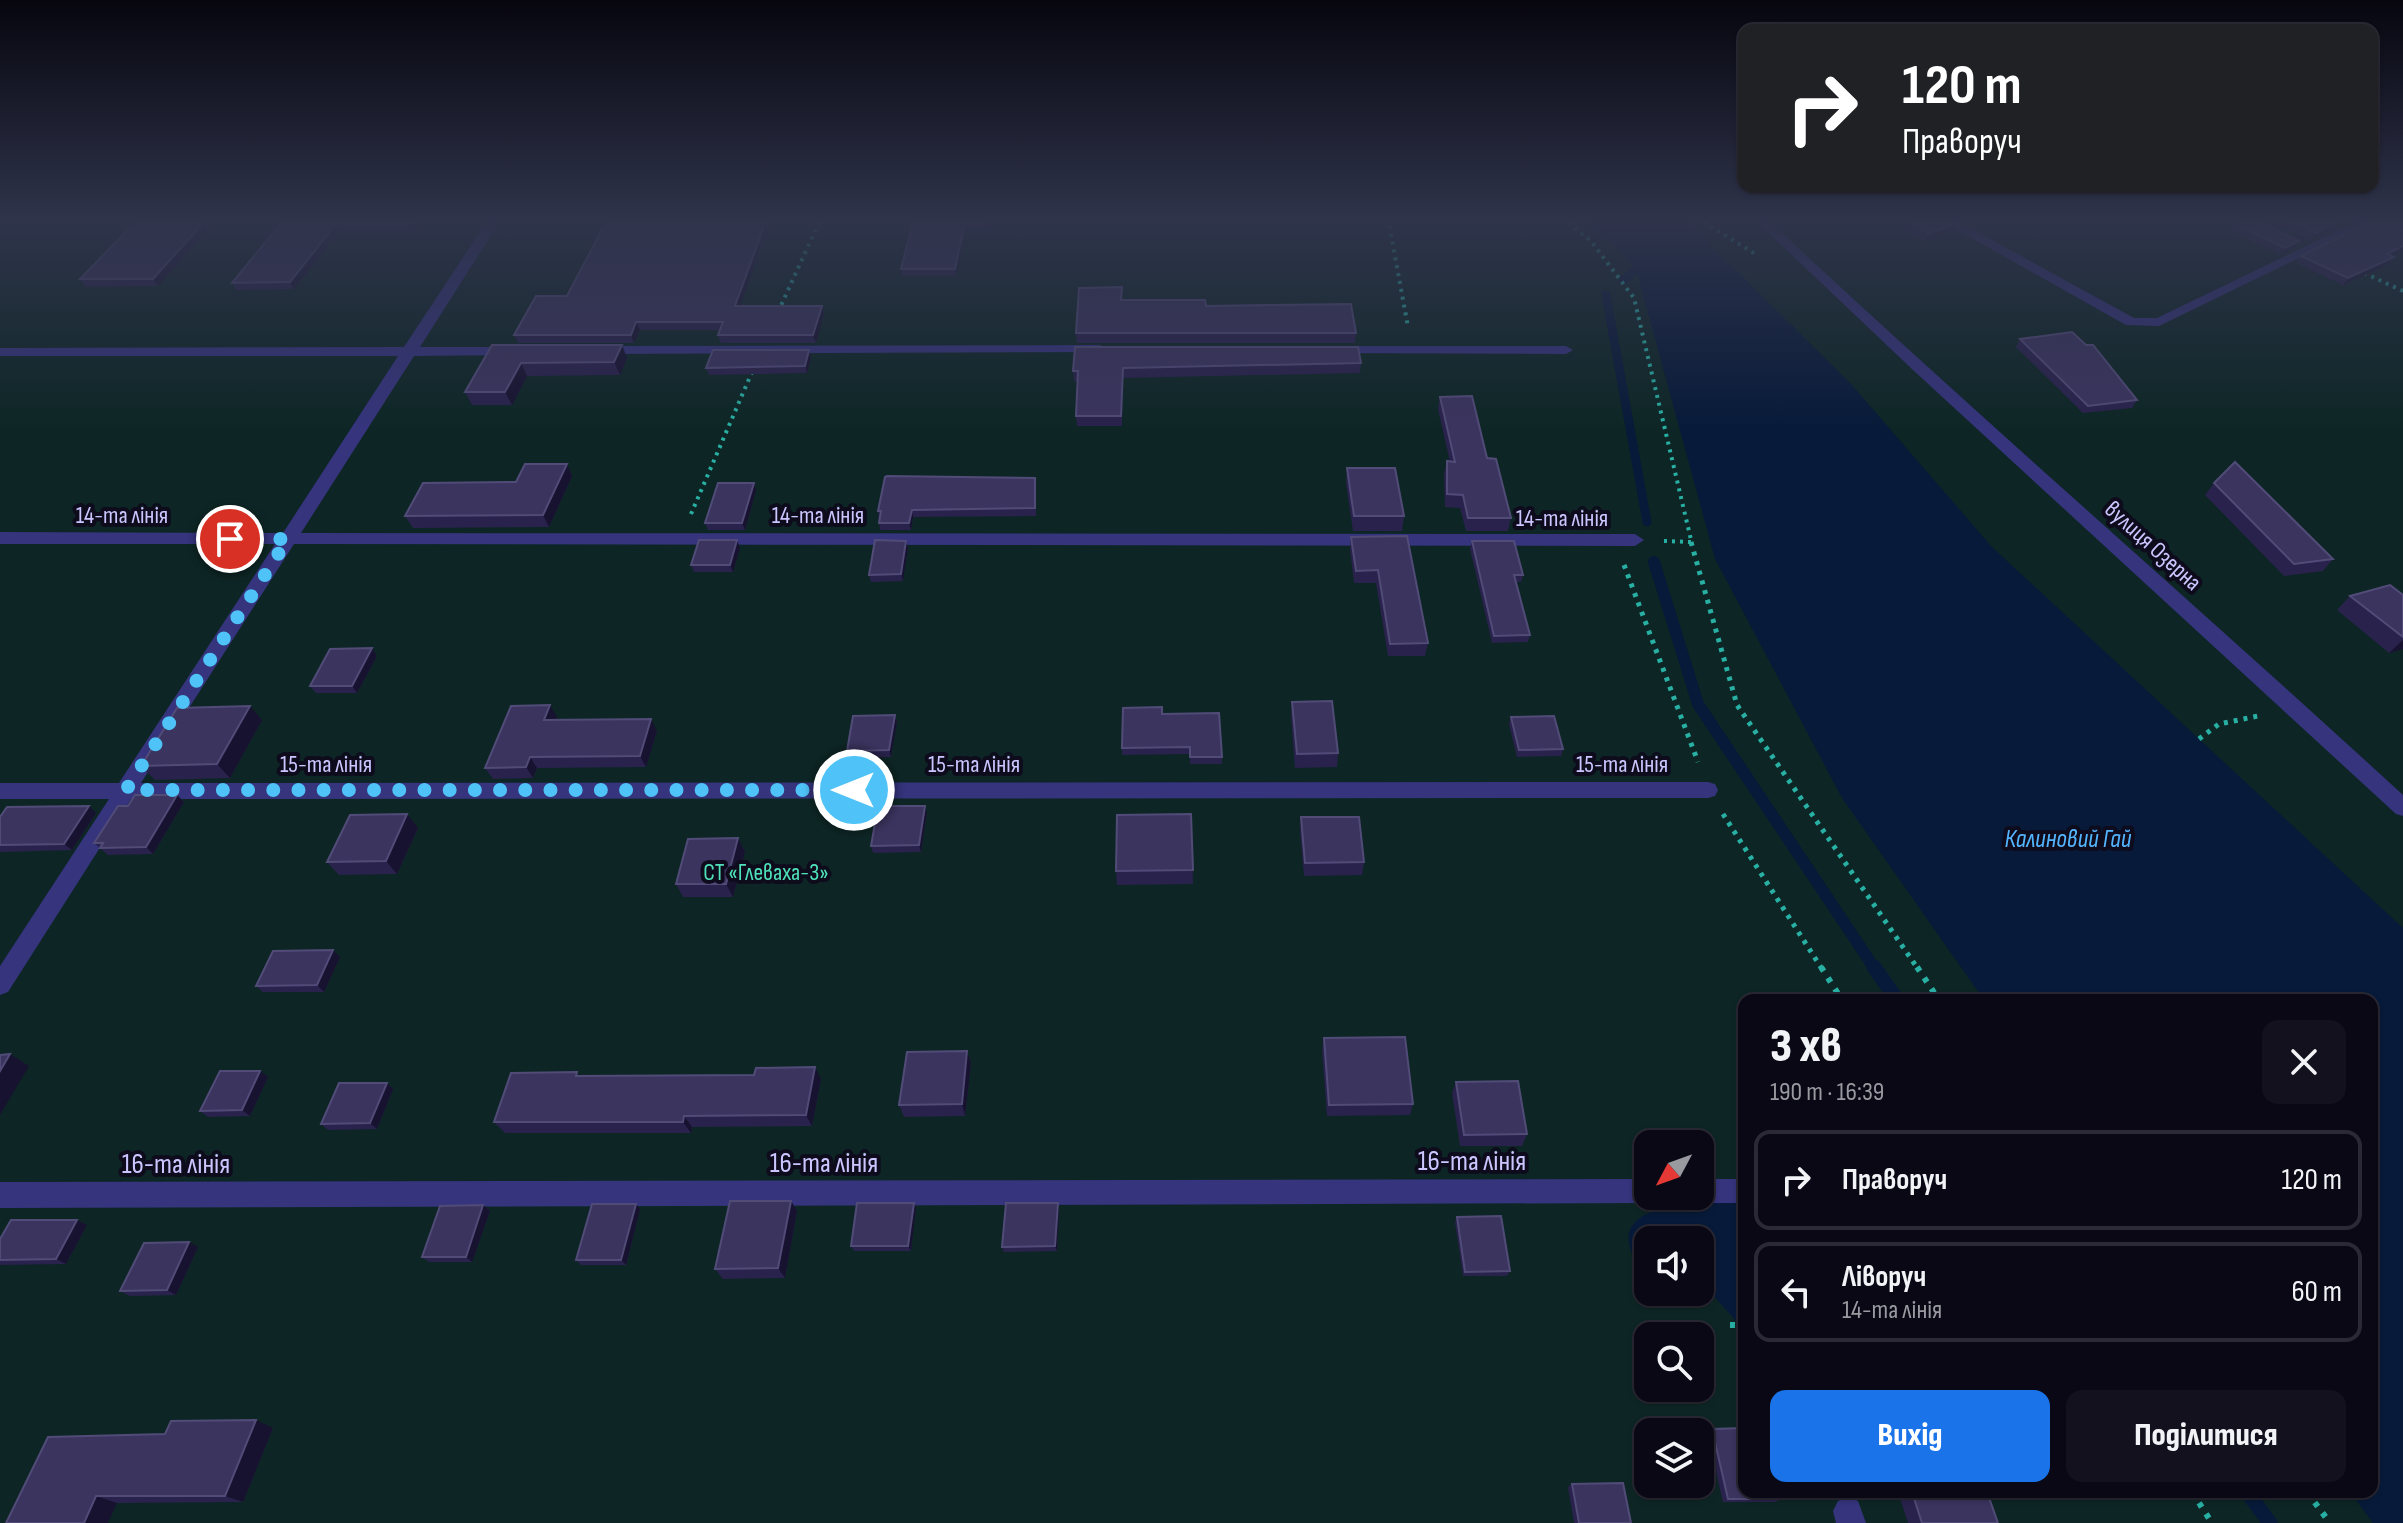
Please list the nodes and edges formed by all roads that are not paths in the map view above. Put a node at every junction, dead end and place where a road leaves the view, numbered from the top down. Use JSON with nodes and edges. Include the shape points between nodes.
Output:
{"nodes":[{"id":1,"x":449,"y":289,"type":"edge"},
{"id":2,"x":1833,"y":289,"type":"edge"},
{"id":3,"x":2071,"y":289,"type":"edge"},
{"id":4,"x":2221,"y":289,"type":"edge"},
{"id":5,"x":1111,"y":349,"type":"edge"},
{"id":6,"x":1317,"y":350,"type":"edge"},
{"id":7,"x":1566,"y":350,"type":"dead end"},
{"id":8,"x":531,"y":351,"type":"edge"},
{"id":9,"x":577,"y":351,"type":"edge"},
{"id":10,"x":0,"y":352,"type":"edge"},
{"id":11,"x":409,"y":352,"type":"junction"},
{"id":12,"x":0,"y":538,"type":"edge"},
{"id":13,"x":288,"y":539,"type":"junction"},
{"id":14,"x":1635,"y":540,"type":"dead end"},
{"id":15,"x":126,"y":790,"type":"junction"},
{"id":16,"x":1708,"y":790,"type":"dead end"},
{"id":17,"x":0,"y":791,"type":"edge"},
{"id":18,"x":2403,"y":808,"type":"edge"},
{"id":19,"x":0,"y":985,"type":"edge"},
{"id":20,"x":1634,"y":1191,"type":"edge"},
{"id":21,"x":1714,"y":1191,"type":"edge"},
{"id":22,"x":1738,"y":1191,"type":"edge"},
{"id":23,"x":0,"y":1195,"type":"edge"}],
"edges":[{"from":1,"to":11,"type":"lane"},
{"from":2,"to":18,"type":"lane","name":"вулиця Озерна"},
{"from":3,"to":4,"type":"lane","via":[[2131,322],[2159,322]]},
{"from":5,"to":9,"type":"lane"},
{"from":6,"to":7,"type":"lane"},
{"from":8,"to":11,"type":"lane"},
{"from":10,"to":11,"type":"lane"},
{"from":11,"to":13,"type":"lane"},
{"from":12,"to":13,"type":"lane","name":"14-та лінія"},
{"from":13,"to":14,"type":"lane","name":"14-та лінія"},
{"from":13,"to":15,"type":"lane"},
{"from":15,"to":16,"type":"lane","name":"15-та лінія"},
{"from":15,"to":17,"type":"lane","name":"15-та лінія"},
{"from":15,"to":19,"type":"lane"},
{"from":20,"to":23,"type":"lane","name":"16-та лінія"},
{"from":21,"to":22,"type":"lane"}]}
